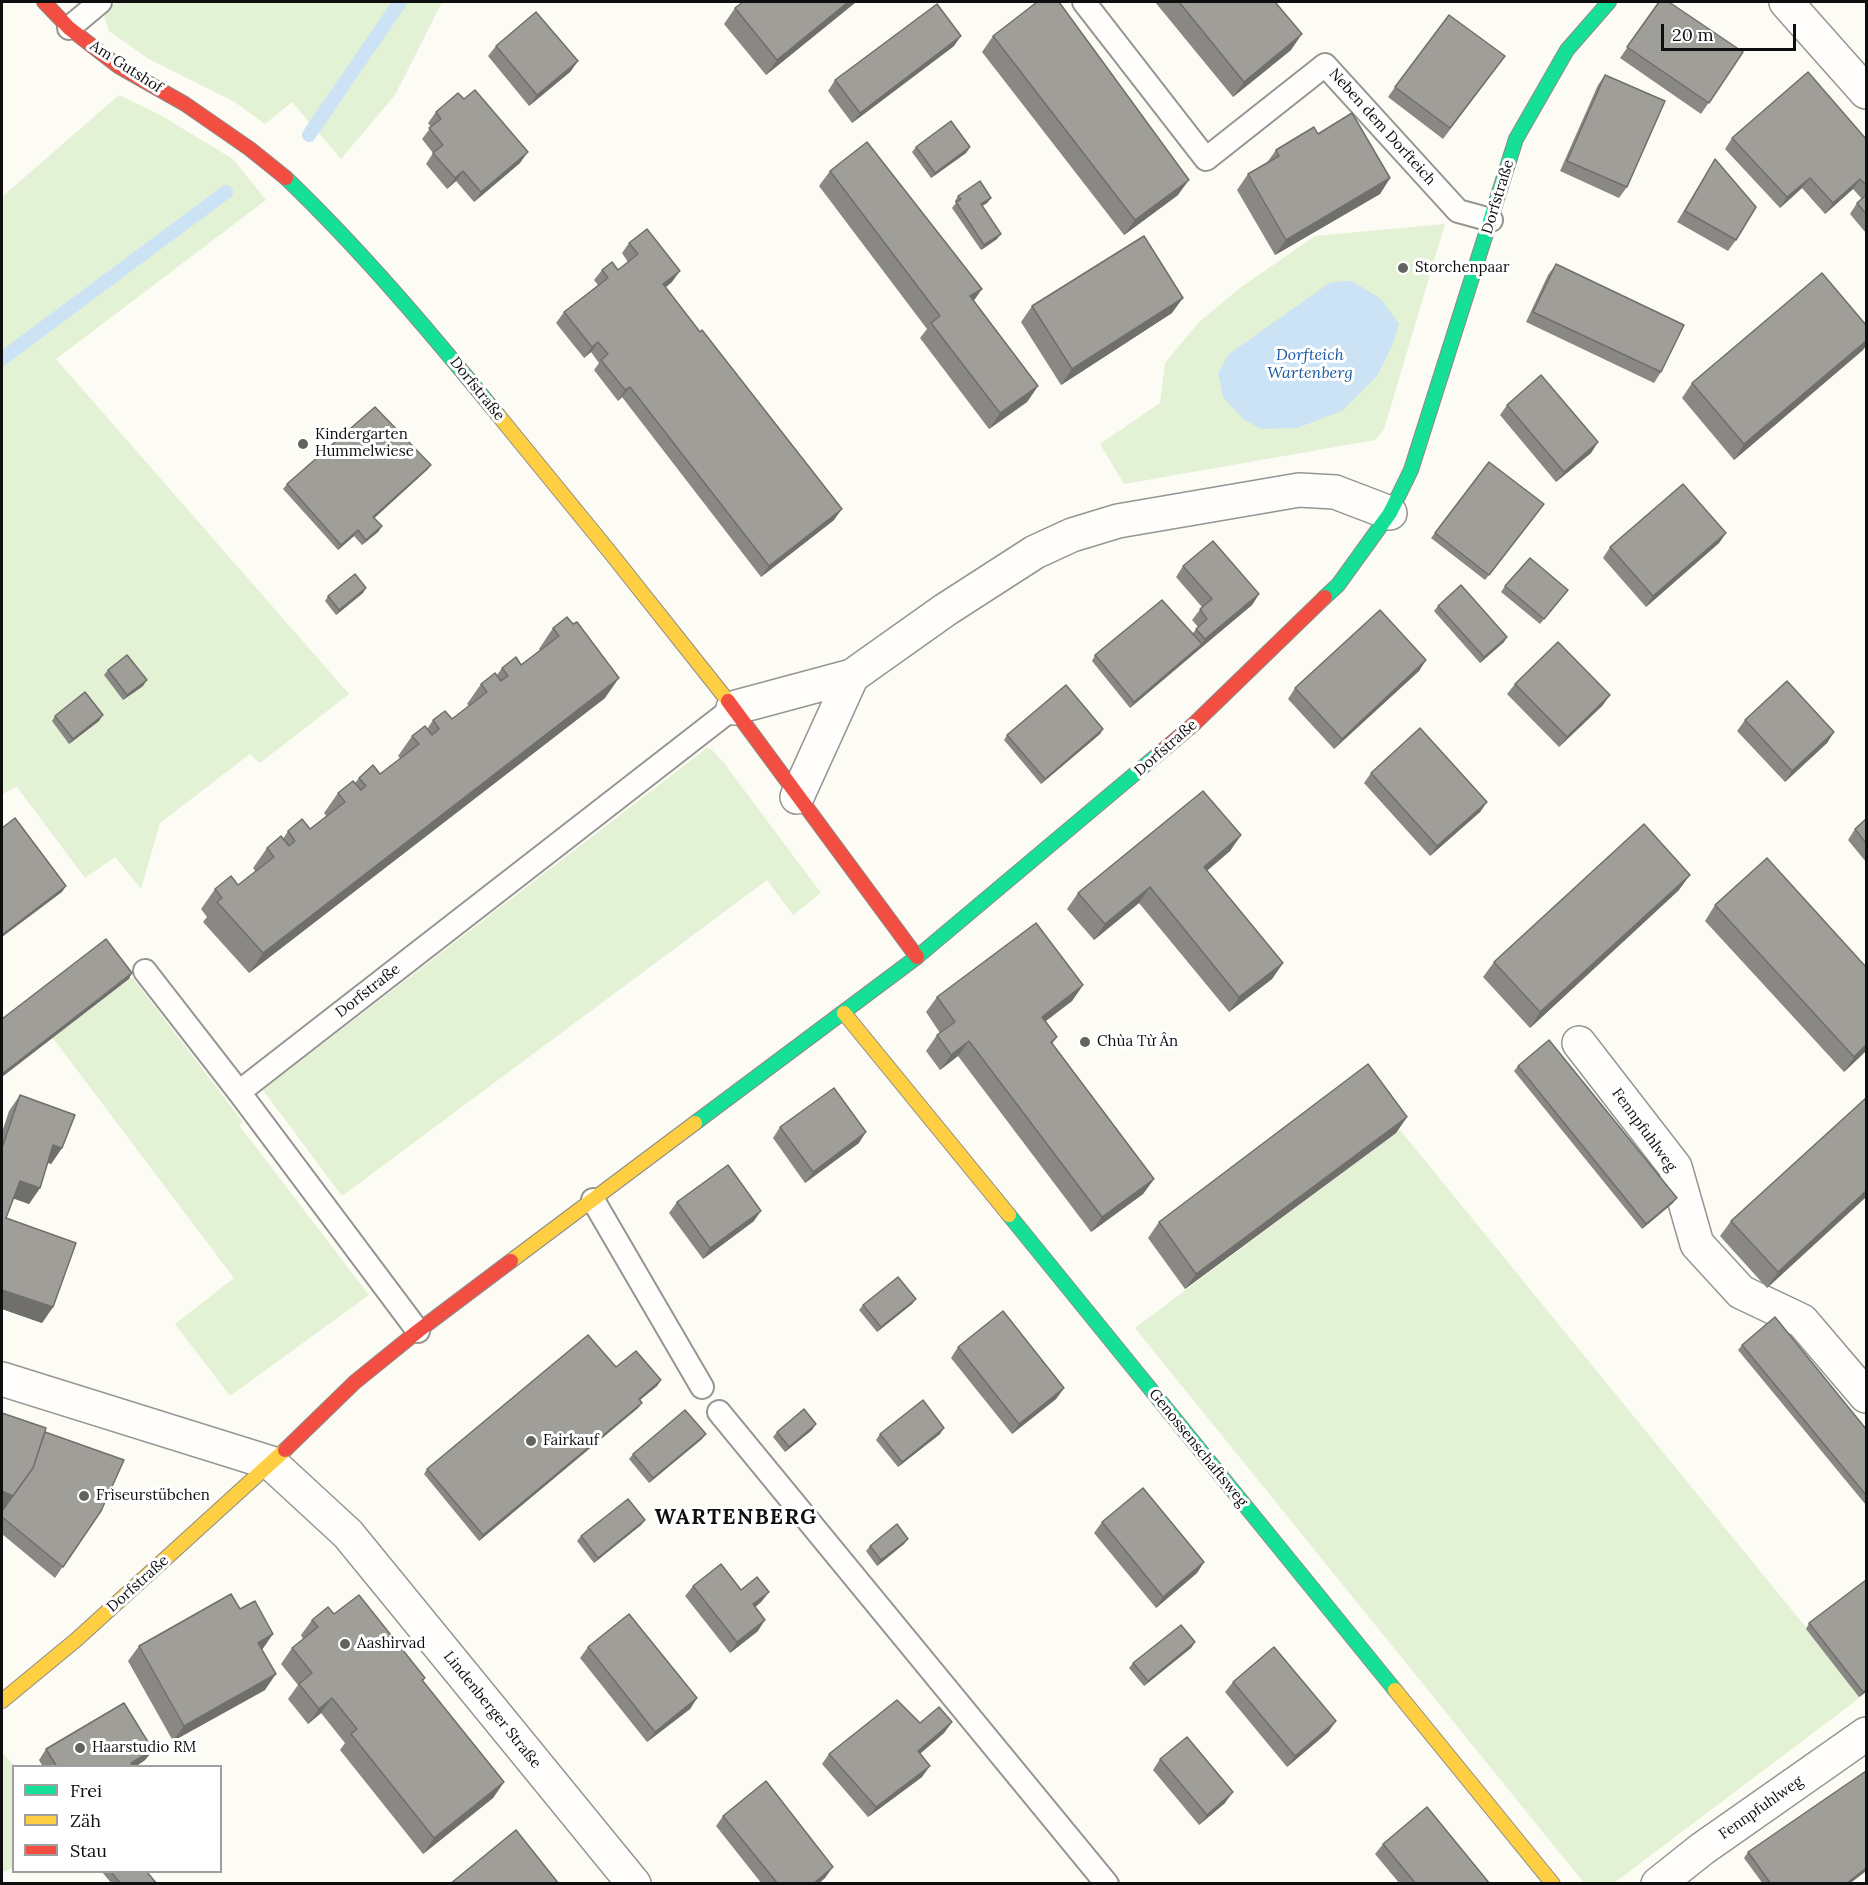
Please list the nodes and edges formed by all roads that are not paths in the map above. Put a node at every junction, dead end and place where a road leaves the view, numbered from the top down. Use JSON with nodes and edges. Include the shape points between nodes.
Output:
{"nodes":[{"id":1,"x":45,"y":2,"type":"edge"},
{"id":2,"x":100,"y":2,"type":"edge"},
{"id":3,"x":1084,"y":2,"type":"edge"},
{"id":4,"x":1609,"y":2,"type":"edge"},
{"id":5,"x":1786,"y":2,"type":"edge"},
{"id":6,"x":69,"y":28,"type":"junction"},
{"id":7,"x":1866,"y":92,"type":"edge"},
{"id":8,"x":185,"y":104,"type":"joint"},
{"id":9,"x":1491,"y":220,"type":"junction"},
{"id":10,"x":1390,"y":513,"type":"junction"},
{"id":11,"x":852,"y":676,"type":"junction"},
{"id":12,"x":733,"y":708,"type":"junction"},
{"id":13,"x":797,"y":797,"type":"junction"},
{"id":14,"x":917,"y":957,"type":"junction"},
{"id":15,"x":145,"y":971,"type":"dead end"},
{"id":16,"x":844,"y":1013,"type":"junction"},
{"id":17,"x":1579,"y":1043,"type":"dead end"},
{"id":18,"x":239,"y":1092,"type":"junction"},
{"id":19,"x":593,"y":1200,"type":"junction"},
{"id":20,"x":418,"y":1331,"type":"junction"},
{"id":21,"x":2,"y":1378,"type":"edge"},
{"id":22,"x":702,"y":1387,"type":"dead end"},
{"id":23,"x":1866,"y":1396,"type":"edge"},
{"id":24,"x":719,"y":1412,"type":"dead end"},
{"id":25,"x":271,"y":1462,"type":"junction"},
{"id":26,"x":2,"y":1701,"type":"edge"},
{"id":27,"x":1866,"y":1734,"type":"edge"},
{"id":28,"x":634,"y":1884,"type":"edge"},
{"id":29,"x":1107,"y":1884,"type":"edge"},
{"id":30,"x":1553,"y":1884,"type":"edge"},
{"id":31,"x":1658,"y":1884,"type":"edge"}],
"edges":[{"from":1,"to":6,"type":"street","name":"Am Gutshof"},
{"from":2,"to":6,"type":"lane"},
{"from":3,"to":9,"type":"lane","name":"Neben dem Dorfteich","via":[[1206,159],[1325,64],[1458,211]]},
{"from":4,"to":9,"type":"street","name":"Dorfstraße","via":[[1567,50],[1516,139]]},
{"from":5,"to":7,"type":"street"},
{"from":6,"to":8,"type":"street","name":"Am Gutshof","via":[[118,66]]},
{"from":8,"to":12,"type":"street","name":"Dorfstraße","via":[[287,179],[370,266],[438,341]]},
{"from":9,"to":10,"type":"street","name":"Dorfstraße","via":[[1411,470]]},
{"from":10,"to":11,"type":"street","name":"Dorfstraße","via":[[1335,492],[1299,490],[1118,521],[1081,532],[1035,552]]},
{"from":10,"to":14,"type":"street","name":"Dorfstraße","via":[[1338,585],[1194,724]]},
{"from":11,"to":12,"type":"street","name":"Dorfstraße"},
{"from":11,"to":13,"type":"street"},
{"from":12,"to":13,"type":"street","name":"Dorfstraße"},
{"from":12,"to":18,"type":"lane","name":"Dorfstraße"},
{"from":13,"to":14,"type":"street","name":"Dorfstraße"},
{"from":14,"to":16,"type":"street","name":"Dorfstraße"},
{"from":15,"to":18,"type":"lane"},
{"from":16,"to":19,"type":"street","name":"Dorfstraße"},
{"from":16,"to":30,"type":"street","name":"Genossenschaftsweg"},
{"from":17,"to":23,"type":"street","name":"Fennpfuhlweg","via":[[1675,1167],[1697,1244],[1741,1292],[1802,1321]]},
{"from":18,"to":20,"type":"lane"},
{"from":19,"to":20,"type":"street","name":"Dorfstraße"},
{"from":19,"to":22,"type":"lane"},
{"from":20,"to":25,"type":"street","name":"Dorfstraße","via":[[355,1382]]},
{"from":21,"to":25,"type":"street"},
{"from":24,"to":29,"type":"lane"},
{"from":25,"to":26,"type":"street","name":"Dorfstraße","via":[[76,1640]]},
{"from":25,"to":28,"type":"street","name":"Lindenberger Straße","via":[[348,1534]]},
{"from":27,"to":31,"type":"street","name":"Fennpfuhlweg"}]}
